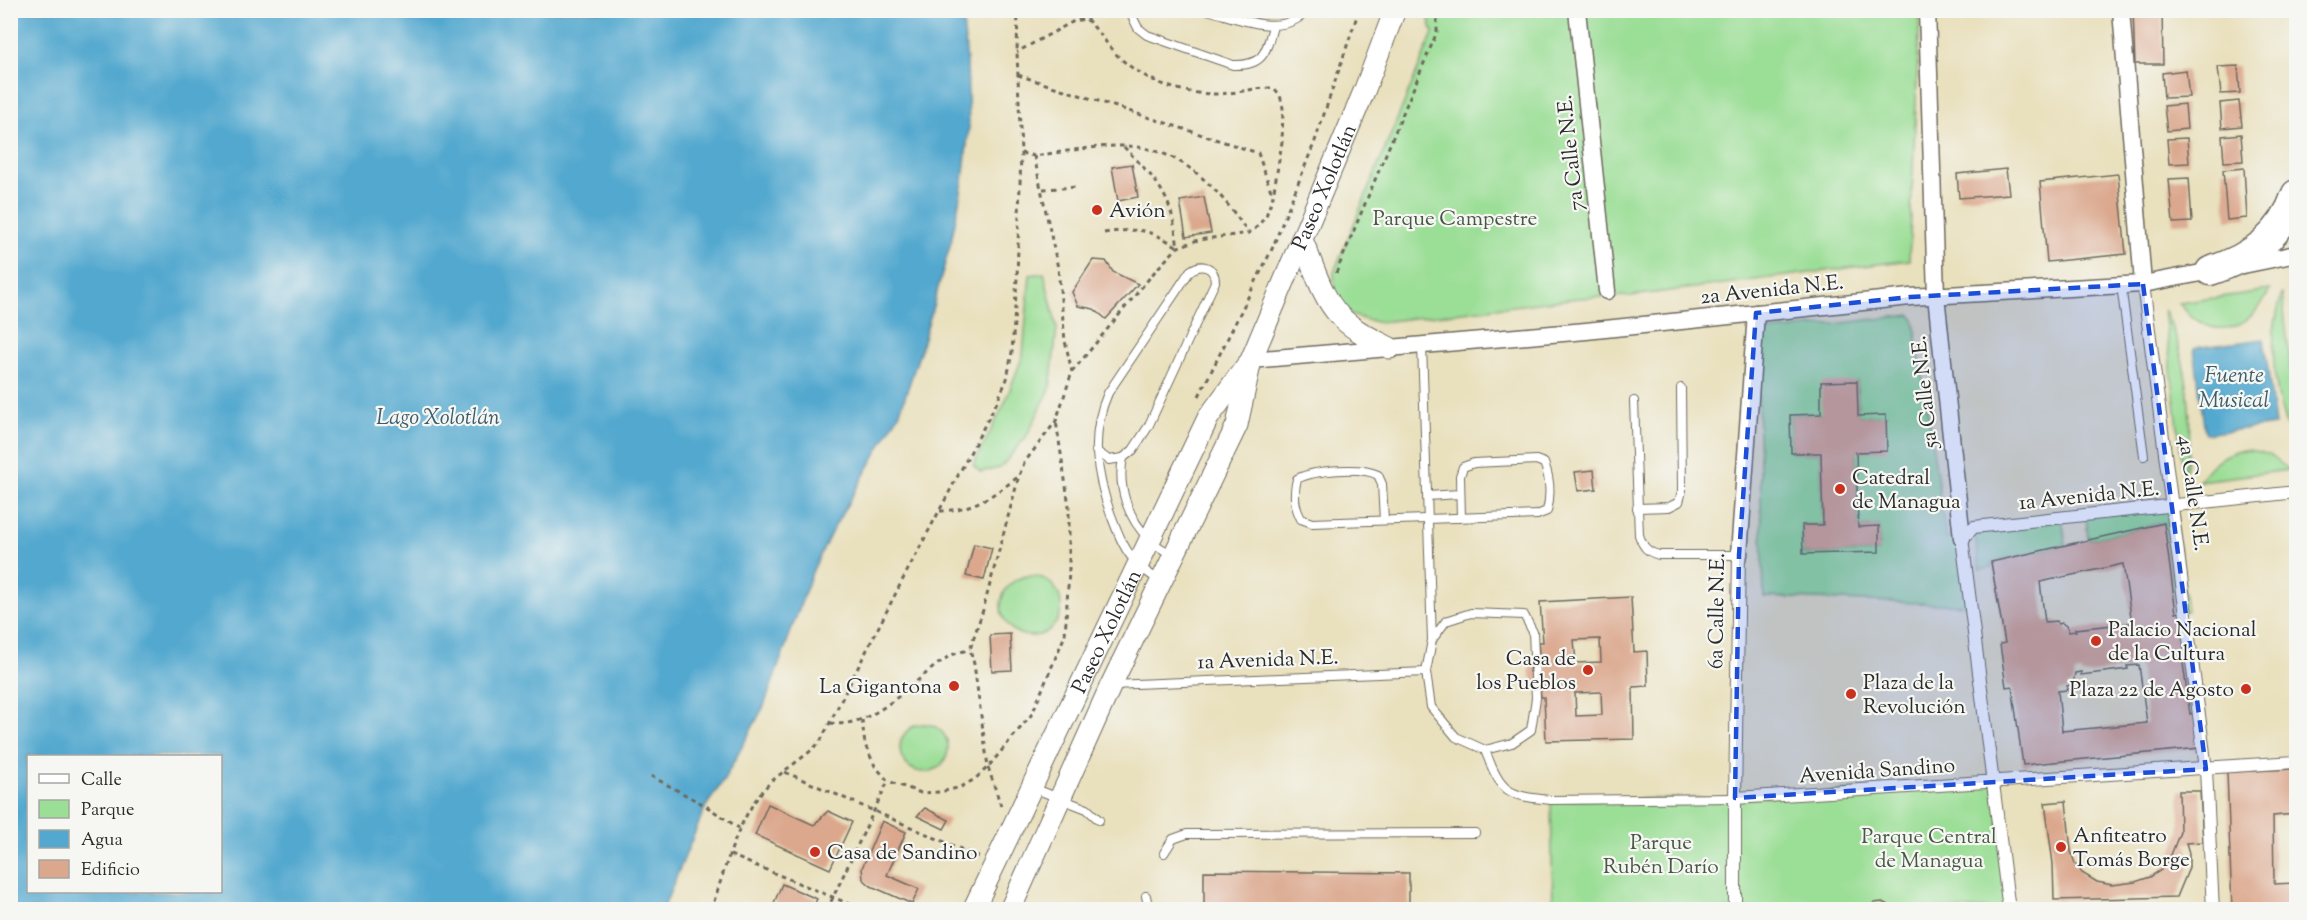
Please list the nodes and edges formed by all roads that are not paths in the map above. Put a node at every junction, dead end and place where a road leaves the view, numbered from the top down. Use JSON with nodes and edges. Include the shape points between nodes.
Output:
{"nodes":[{"id":1,"x":1129,"y":10,"type":"edge"},
{"id":2,"x":1207,"y":10,"type":"edge"},
{"id":3,"x":1308,"y":10,"type":"edge"},
{"id":4,"x":1395,"y":10,"type":"edge"},
{"id":5,"x":1577,"y":10,"type":"edge"},
{"id":6,"x":1927,"y":10,"type":"edge"},
{"id":7,"x":2121,"y":10,"type":"edge"},
{"id":8,"x":1272,"y":26,"type":"junction"},
{"id":9,"x":2296,"y":194,"type":"edge"},
{"id":10,"x":1302,"y":240,"type":"junction"},
{"id":11,"x":2296,"y":254,"type":"edge"},
{"id":12,"x":2210,"y":271,"type":"junction"},
{"id":13,"x":2143,"y":284,"type":"junction"},
{"id":14,"x":2121,"y":285,"type":"junction"},
{"id":15,"x":1607,"y":291,"type":"dead end"},
{"id":16,"x":1936,"y":296,"type":"junction"},
{"id":17,"x":1756,"y":313,"type":"junction"},
{"id":18,"x":1422,"y":345,"type":"junction"},
{"id":19,"x":1390,"y":348,"type":"junction"},
{"id":20,"x":1251,"y":360,"type":"junction"},
{"id":21,"x":1681,"y":388,"type":"dead end"},
{"id":22,"x":1634,"y":401,"type":"dead end"},
{"id":23,"x":1096,"y":451,"type":"junction"},
{"id":24,"x":2144,"y":456,"type":"dead end"},
{"id":25,"x":1123,"y":458,"type":"junction"},
{"id":26,"x":2296,"y":492,"type":"edge"},
{"id":27,"x":1460,"y":494,"type":"junction"},
{"id":28,"x":1427,"y":496,"type":"junction"},
{"id":29,"x":2174,"y":505,"type":"junction"},
{"id":30,"x":1638,"y":508,"type":"junction"},
{"id":31,"x":1461,"y":518,"type":"junction"},
{"id":32,"x":1427,"y":519,"type":"junction"},
{"id":33,"x":1384,"y":520,"type":"junction"},
{"id":34,"x":1962,"y":538,"type":"junction"},
{"id":35,"x":1151,"y":541,"type":"junction"},
{"id":36,"x":1173,"y":555,"type":"junction"},
{"id":37,"x":1739,"y":555,"type":"junction"},
{"id":38,"x":1138,"y":565,"type":"junction"},
{"id":39,"x":1160,"y":581,"type":"junction"},
{"id":40,"x":1432,"y":640,"type":"junction"},
{"id":41,"x":1426,"y":672,"type":"junction"},
{"id":42,"x":1111,"y":685,"type":"junction"},
{"id":43,"x":1485,"y":750,"type":"junction"},
{"id":44,"x":2296,"y":762,"type":"edge"},
{"id":45,"x":2206,"y":770,"type":"junction"},
{"id":46,"x":1994,"y":782,"type":"junction"},
{"id":47,"x":1032,"y":788,"type":"junction"},
{"id":48,"x":1059,"y":798,"type":"junction"},
{"id":49,"x":1735,"y":798,"type":"junction"},
{"id":50,"x":1099,"y":820,"type":"dead end"},
{"id":51,"x":1475,"y":833,"type":"dead end"},
{"id":52,"x":1164,"y":852,"type":"dead end"},
{"id":53,"x":1146,"y":896,"type":"dead end"},
{"id":54,"x":973,"y":909,"type":"edge"},
{"id":55,"x":1010,"y":909,"type":"edge"},
{"id":56,"x":1149,"y":909,"type":"edge"},
{"id":57,"x":1735,"y":909,"type":"edge"},
{"id":58,"x":2009,"y":909,"type":"edge"},
{"id":59,"x":2213,"y":909,"type":"edge"}],
"edges":[{"from":1,"to":8,"type":"lane","via":[[1138,28],[1147,35],[1233,65],[1258,60],[1266,51]]},
{"from":2,"to":8,"type":"lane"},
{"from":3,"to":8,"type":"lane","via":[[1287,24]]},
{"from":4,"to":10,"type":"street","name":"Paseo Xolotlán"},
{"from":5,"to":15,"type":"street","name":"7a Calle N.E."},
{"from":6,"to":16,"type":"street","name":"5a Calle N.E."},
{"from":7,"to":13,"type":"street","name":"4a Calle N.E."},
{"from":9,"to":12,"type":"highway","via":[[2284,223],[2270,239],[2229,265]]},
{"from":10,"to":19,"type":"street","via":[[1339,315]]},
{"from":10,"to":20,"type":"street","name":"Paseo Xolotlán"},
{"from":11,"to":12,"type":"street","name":"2a Avenida N.E."},
{"from":12,"to":13,"type":"street","name":"2a Avenida N.E."},
{"from":13,"to":14,"type":"street","name":"2a Avenida N.E."},
{"from":13,"to":29,"type":"street","name":"4a Calle N.E."},
{"from":14,"to":16,"type":"street","name":"2a Avenida N.E."},
{"from":14,"to":24,"type":"lane"},
{"from":16,"to":17,"type":"street","name":"2a Avenida N.E."},
{"from":16,"to":34,"type":"street","name":"5a Calle N.E."},
{"from":17,"to":18,"type":"street","name":"2a Avenida N.E."},
{"from":17,"to":37,"type":"street","name":"6a Calle N.E."},
{"from":18,"to":19,"type":"street","name":"2a Avenida N.E."},
{"from":18,"to":28,"type":"lane"},
{"from":19,"to":20,"type":"street","name":"2a Avenida N.E."},
{"from":20,"to":35,"type":"street","name":"Paseo Xolotlán","via":[[1208,418]]},
{"from":20,"to":36,"type":"street","name":"Paseo Xolotlán","via":[[1237,425]]},
{"from":21,"to":30,"type":"lane","via":[[1679,502],[1669,507]]},
{"from":22,"to":30,"type":"lane"},
{"from":23,"to":25,"type":"lane","via":[[1109,460]]},
{"from":23,"to":25,"type":"lane","via":[[1097,427],[1108,393],[1190,271],[1196,266],[1211,269],[1215,282],[1148,427]]},
{"from":23,"to":38,"type":"lane","via":[[1101,483],[1118,533]]},
{"from":25,"to":35,"type":"lane","via":[[1120,471],[1124,497]]},
{"from":26,"to":29,"type":"street","name":"1a Avenida N.E."},
{"from":27,"to":28,"type":"lane"},
{"from":27,"to":31,"type":"lane"},
{"from":27,"to":31,"type":"lane","via":[[1463,467],[1473,463],[1536,460],[1544,463],[1548,472],[1547,511],[1537,515]]},
{"from":28,"to":32,"type":"lane"},
{"from":29,"to":34,"type":"street","name":"1a Avenida N.E.","via":[[1974,527]]},
{"from":29,"to":45,"type":"street","name":"4a Calle N.E."},
{"from":30,"to":37,"type":"lane","via":[[1639,535],[1649,552]]},
{"from":31,"to":32,"type":"lane"},
{"from":32,"to":33,"type":"lane"},
{"from":32,"to":40,"type":"lane"},
{"from":33,"to":33,"type":"lane","via":[[1312,523],[1301,519],[1295,508],[1297,479],[1308,473],[1368,470],[1378,475],[1382,484]]},
{"from":34,"to":46,"type":"street","name":"5a Calle N.E."},
{"from":35,"to":36,"type":"lane"},
{"from":35,"to":38,"type":"street","name":"Paseo Xolotlán"},
{"from":36,"to":39,"type":"street","name":"Paseo Xolotlán"},
{"from":37,"to":49,"type":"street","name":"6a Calle N.E."},
{"from":38,"to":39,"type":"lane"},
{"from":38,"to":47,"type":"street","name":"Paseo Xolotlán"},
{"from":39,"to":42,"type":"street","name":"Paseo Xolotlán"},
{"from":40,"to":41,"type":"lane"},
{"from":40,"to":43,"type":"lane","via":[[1446,621],[1471,613],[1524,615],[1533,632],[1536,698],[1531,730],[1512,743]]},
{"from":41,"to":42,"type":"lane","name":"1a Avenida N.E."},
{"from":41,"to":43,"type":"lane","via":[[1431,706],[1456,737]]},
{"from":42,"to":48,"type":"street","name":"Paseo Xolotlán"},
{"from":43,"to":49,"type":"lane","name":"Avenida Sandino","via":[[1496,779],[1509,792],[1527,798]]},
{"from":44,"to":45,"type":"street","name":"Avenida Sandino"},
{"from":45,"to":46,"type":"street","name":"Avenida Sandino"},
{"from":45,"to":59,"type":"street","name":"4a Calle N.E."},
{"from":46,"to":49,"type":"street","name":"Avenida Sandino"},
{"from":46,"to":58,"type":"street","name":"5a Calle N.E."},
{"from":47,"to":48,"type":"lane"},
{"from":47,"to":54,"type":"street","name":"Paseo Xolotlán"},
{"from":48,"to":50,"type":"lane","via":[[1087,809]]},
{"from":48,"to":55,"type":"street","name":"Paseo Xolotlán"},
{"from":49,"to":57,"type":"street","name":"6a Calle N.E."},
{"from":51,"to":52,"type":"lane","via":[[1187,834],[1173,839]]},
{"from":53,"to":56,"type":"lane"}]}
